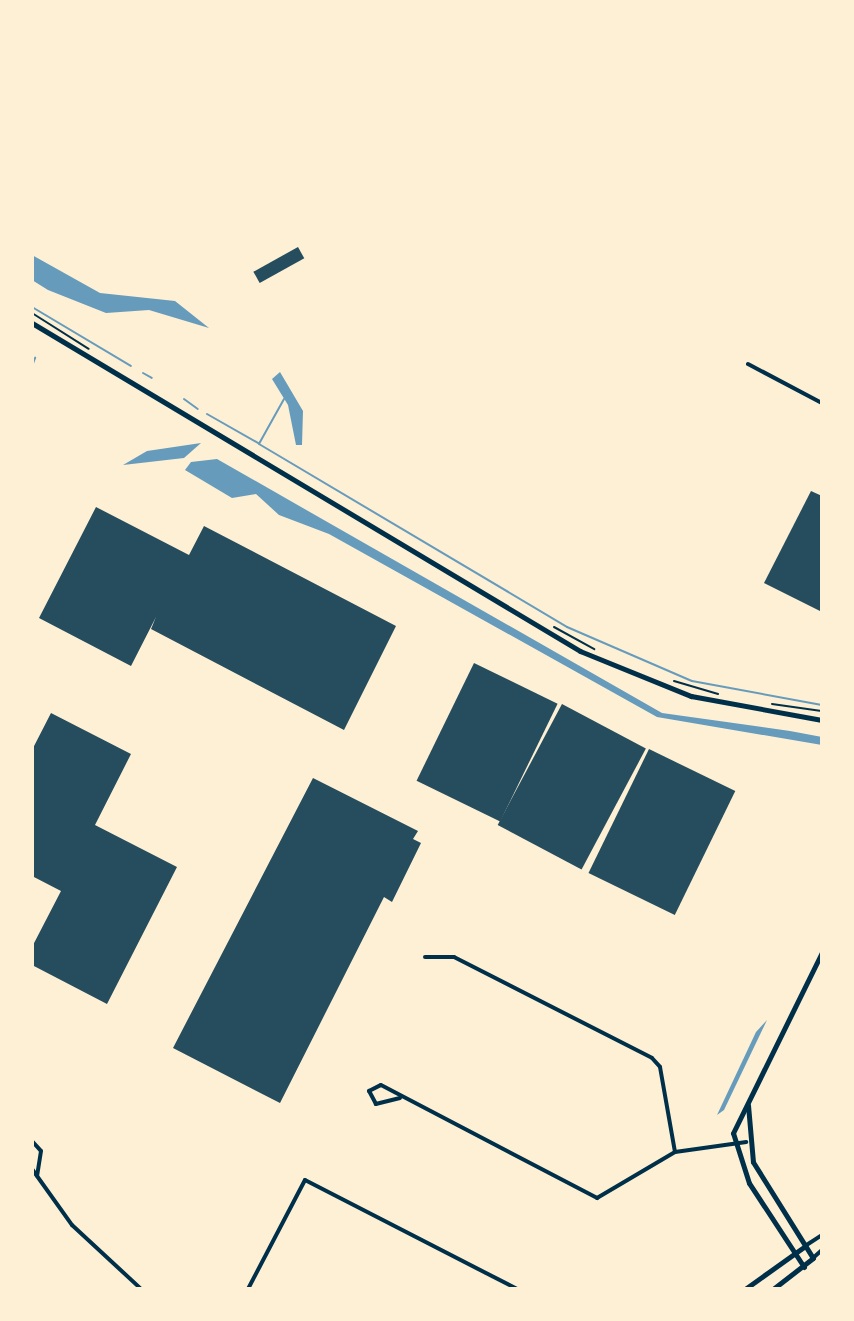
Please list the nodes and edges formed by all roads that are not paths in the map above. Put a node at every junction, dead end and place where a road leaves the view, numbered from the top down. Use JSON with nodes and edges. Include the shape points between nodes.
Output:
{"nodes":[{"id":1,"x":32,"y":323,"type":"edge"},
{"id":2,"x":748,"y":364,"type":"dead end"},
{"id":3,"x":822,"y":403,"type":"edge"},
{"id":4,"x":822,"y":720,"type":"edge"},
{"id":5,"x":822,"y":952,"type":"edge"},
{"id":6,"x":425,"y":957,"type":"dead end"},
{"id":7,"x":750,"y":1095,"type":"junction"},
{"id":8,"x":400,"y":1098,"type":"junction"},
{"id":9,"x":32,"y":1141,"type":"edge"},
{"id":10,"x":746,"y":1142,"type":"junction"},
{"id":11,"x":733,"y":1144,"type":"junction"},
{"id":12,"x":675,"y":1152,"type":"junction"},
{"id":13,"x":32,"y":1169,"type":"edge"},
{"id":14,"x":37,"y":1176,"type":"junction"},
{"id":15,"x":822,"y":1235,"type":"edge"},
{"id":16,"x":805,"y":1246,"type":"junction"},
{"id":17,"x":822,"y":1250,"type":"edge"},
{"id":18,"x":795,"y":1254,"type":"junction"},
{"id":19,"x":813,"y":1258,"type":"junction"},
{"id":20,"x":804,"y":1267,"type":"junction"},
{"id":21,"x":141,"y":1289,"type":"edge"},
{"id":22,"x":248,"y":1289,"type":"edge"},
{"id":23,"x":517,"y":1289,"type":"edge"},
{"id":24,"x":745,"y":1289,"type":"edge"},
{"id":25,"x":773,"y":1289,"type":"edge"}],
"edges":[{"from":1,"to":4,"type":"street","via":[[580,651],[691,696]]},
{"from":2,"to":3,"type":"street"},
{"from":5,"to":7,"type":"street"},
{"from":6,"to":12,"type":"street","via":[[454,957],[652,1058],[660,1067]]},
{"from":7,"to":10,"type":"street"},
{"from":7,"to":11,"type":"street"},
{"from":8,"to":8,"type":"street","via":[[381,1085],[369,1091],[376,1104]]},
{"from":8,"to":12,"type":"street","via":[[597,1198]]},
{"from":9,"to":14,"type":"street","via":[[41,1151]]},
{"from":10,"to":11,"type":"street"},
{"from":10,"to":16,"type":"street"},
{"from":11,"to":12,"type":"street"},
{"from":11,"to":18,"type":"street"},
{"from":13,"to":14,"type":"street"},
{"from":14,"to":21,"type":"street","via":[[72,1225]]},
{"from":15,"to":16,"type":"street"},
{"from":16,"to":18,"type":"street"},
{"from":16,"to":19,"type":"street"},
{"from":17,"to":19,"type":"street"},
{"from":18,"to":20,"type":"street"},
{"from":18,"to":24,"type":"street"},
{"from":19,"to":20,"type":"street"},
{"from":20,"to":25,"type":"street"},
{"from":22,"to":23,"type":"street","via":[[305,1180]]}]}
